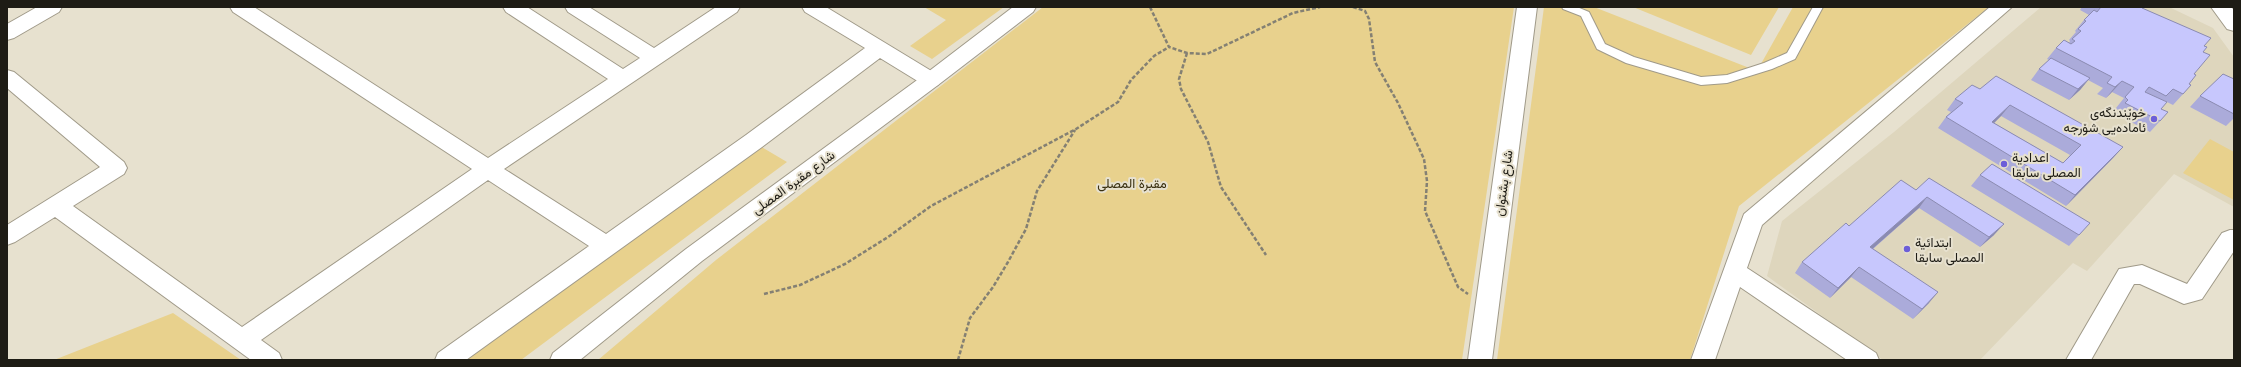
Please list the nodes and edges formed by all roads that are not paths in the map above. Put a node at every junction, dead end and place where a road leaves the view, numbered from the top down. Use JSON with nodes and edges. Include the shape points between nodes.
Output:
{"nodes":[{"id":1,"x":52,"y":7,"type":"edge"},
{"id":2,"x":240,"y":7,"type":"edge"},
{"id":3,"x":513,"y":7,"type":"edge"},
{"id":4,"x":575,"y":7,"type":"edge"},
{"id":5,"x":730,"y":7,"type":"edge"},
{"id":6,"x":812,"y":7,"type":"edge"},
{"id":7,"x":1026,"y":7,"type":"edge"},
{"id":8,"x":1527,"y":7,"type":"edge"},
{"id":9,"x":1566,"y":7,"type":"edge"},
{"id":10,"x":1818,"y":7,"type":"edge"},
{"id":11,"x":2002,"y":7,"type":"edge"},
{"id":12,"x":2221,"y":7,"type":"edge"},
{"id":13,"x":2234,"y":24,"type":"edge"},
{"id":14,"x":7,"y":33,"type":"edge"},
{"id":15,"x":879,"y":48,"type":"junction"},
{"id":16,"x":653,"y":57,"type":"junction"},
{"id":17,"x":7,"y":77,"type":"edge"},
{"id":18,"x":622,"y":78,"type":"junction"},
{"id":19,"x":931,"y":80,"type":"junction"},
{"id":20,"x":489,"y":168,"type":"junction"},
{"id":21,"x":55,"y":205,"type":"junction"},
{"id":22,"x":7,"y":236,"type":"edge"},
{"id":23,"x":2234,"y":239,"type":"edge"},
{"id":24,"x":606,"y":246,"type":"junction"},
{"id":25,"x":1734,"y":271,"type":"junction"},
{"id":26,"x":242,"y":340,"type":"junction"},
{"id":27,"x":1840,"y":352,"type":"edge"},
{"id":28,"x":270,"y":360,"type":"edge"},
{"id":29,"x":447,"y":360,"type":"edge"},
{"id":30,"x":562,"y":360,"type":"edge"},
{"id":31,"x":1480,"y":360,"type":"edge"},
{"id":32,"x":1703,"y":360,"type":"edge"},
{"id":33,"x":1867,"y":360,"type":"edge"},
{"id":34,"x":2078,"y":360,"type":"edge"}],
"edges":[{"from":1,"to":14,"type":"street"},
{"from":2,"to":20,"type":"street"},
{"from":3,"to":18,"type":"street"},
{"from":4,"to":16,"type":"street"},
{"from":5,"to":16,"type":"street"},
{"from":6,"to":15,"type":"street"},
{"from":7,"to":19,"type":"street","name":"شارع مقبرة المصلى"},
{"from":8,"to":31,"type":"street","name":"شارع بشتوان"},
{"from":9,"to":10,"type":"lane","via":[[1584,14],[1601,46],[1630,60],[1701,81],[1727,79],[1791,56]]},
{"from":11,"to":25,"type":"street","via":[[1752,220]]},
{"from":12,"to":13,"type":"street"},
{"from":15,"to":19,"type":"street"},
{"from":15,"to":24,"type":"street"},
{"from":16,"to":18,"type":"street"},
{"from":17,"to":21,"type":"street","via":[[116,168]]},
{"from":18,"to":20,"type":"street"},
{"from":19,"to":30,"type":"street","name":"شارع مقبرة المصلى","via":[[694,255]]},
{"from":20,"to":24,"type":"street"},
{"from":20,"to":26,"type":"street"},
{"from":21,"to":22,"type":"street"},
{"from":21,"to":26,"type":"street"},
{"from":23,"to":34,"type":"street","via":[[2230,239],[2194,292],[2184,294],[2142,274],[2127,276]]},
{"from":24,"to":29,"type":"street"},
{"from":25,"to":27,"type":"street"},
{"from":25,"to":32,"type":"street"},
{"from":26,"to":28,"type":"street"},
{"from":27,"to":33,"type":"street"}]}
